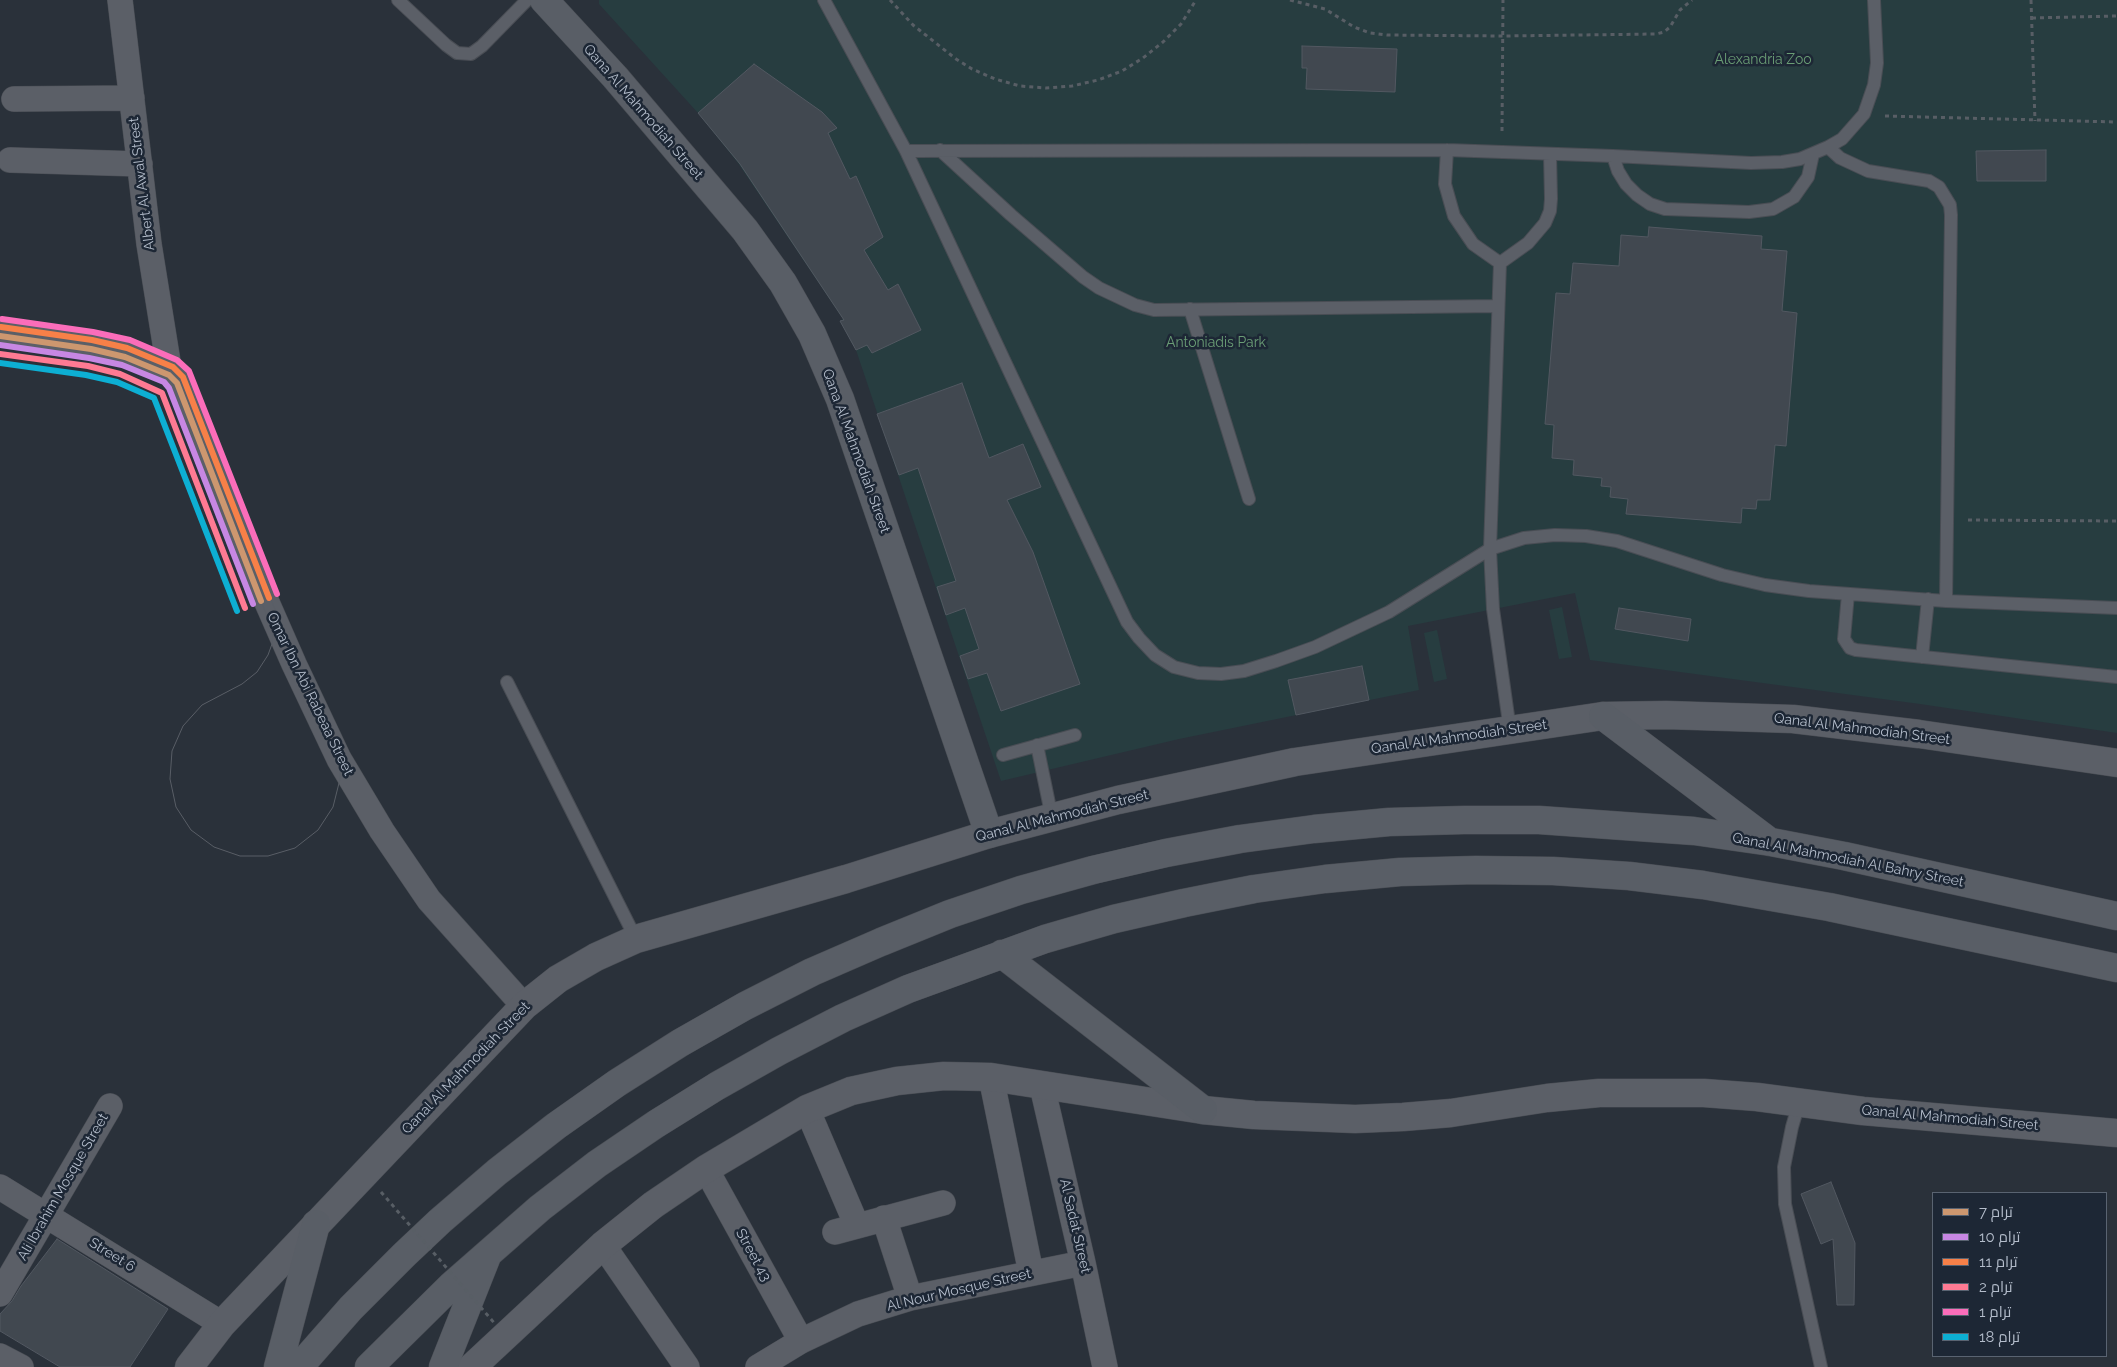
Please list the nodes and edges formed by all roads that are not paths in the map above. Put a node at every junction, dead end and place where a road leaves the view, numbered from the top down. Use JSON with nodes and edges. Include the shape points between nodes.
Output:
{"nodes":[{"id":1,"x":120,"y":0,"type":"edge"},
{"id":2,"x":398,"y":0,"type":"edge"},
{"id":3,"x":527,"y":0,"type":"edge"},
{"id":4,"x":544,"y":0,"type":"edge"},
{"id":5,"x":824,"y":0,"type":"edge"},
{"id":6,"x":1874,"y":0,"type":"edge"},
{"id":7,"x":132,"y":98,"type":"junction"},
{"id":8,"x":14,"y":99,"type":"dead end"},
{"id":9,"x":1828,"y":147,"type":"junction"},
{"id":10,"x":906,"y":150,"type":"junction"},
{"id":11,"x":940,"y":150,"type":"junction"},
{"id":12,"x":1447,"y":150,"type":"junction"},
{"id":13,"x":1550,"y":154,"type":"junction"},
{"id":14,"x":1813,"y":154,"type":"junction"},
{"id":15,"x":1613,"y":156,"type":"junction"},
{"id":16,"x":10,"y":160,"type":"dead end"},
{"id":17,"x":140,"y":164,"type":"junction"},
{"id":18,"x":1500,"y":263,"type":"junction"},
{"id":19,"x":1498,"y":306,"type":"junction"},
{"id":20,"x":1190,"y":309,"type":"junction"},
{"id":21,"x":0,"y":332,"type":"edge"},
{"id":22,"x":169,"y":368,"type":"junction"},
{"id":23,"x":1249,"y":500,"type":"dead end"},
{"id":24,"x":1490,"y":549,"type":"junction"},
{"id":25,"x":1848,"y":594,"type":"junction"},
{"id":26,"x":1928,"y":600,"type":"junction"},
{"id":27,"x":1946,"y":601,"type":"junction"},
{"id":28,"x":2117,"y":608,"type":"edge"},
{"id":29,"x":1922,"y":657,"type":"junction"},
{"id":30,"x":2117,"y":668,"type":"edge"},
{"id":31,"x":2117,"y":677,"type":"edge"},
{"id":32,"x":507,"y":682,"type":"dead end"},
{"id":33,"x":1603,"y":716,"type":"junction"},
{"id":34,"x":1510,"y":730,"type":"junction"},
{"id":35,"x":1075,"y":735,"type":"dead end"},
{"id":36,"x":1037,"y":745,"type":"junction"},
{"id":37,"x":1003,"y":754,"type":"dead end"},
{"id":38,"x":2117,"y":763,"type":"edge"},
{"id":39,"x":1052,"y":818,"type":"junction"},
{"id":40,"x":989,"y":834,"type":"junction"},
{"id":41,"x":1771,"y":842,"type":"junction"},
{"id":42,"x":2117,"y":916,"type":"edge"},
{"id":43,"x":636,"y":939,"type":"junction"},
{"id":44,"x":1002,"y":954,"type":"junction"},
{"id":45,"x":2117,"y":968,"type":"edge"},
{"id":46,"x":524,"y":1006,"type":"junction"},
{"id":47,"x":991,"y":1077,"type":"junction"},
{"id":48,"x":1042,"y":1086,"type":"junction"},
{"id":49,"x":1800,"y":1103,"type":"junction"},
{"id":50,"x":110,"y":1106,"type":"dead end"},
{"id":51,"x":807,"y":1109,"type":"junction"},
{"id":52,"x":1203,"y":1110,"type":"junction"},
{"id":53,"x":2117,"y":1133,"type":"edge"},
{"id":54,"x":706,"y":1169,"type":"junction"},
{"id":55,"x":0,"y":1187,"type":"edge"},
{"id":56,"x":943,"y":1203,"type":"dead end"},
{"id":57,"x":47,"y":1214,"type":"junction"},
{"id":58,"x":884,"y":1218,"type":"junction"},
{"id":59,"x":316,"y":1224,"type":"junction"},
{"id":60,"x":603,"y":1245,"type":"junction"},
{"id":61,"x":490,"y":1250,"type":"junction"},
{"id":62,"x":1083,"y":1263,"type":"junction"},
{"id":63,"x":1031,"y":1273,"type":"junction"},
{"id":64,"x":0,"y":1294,"type":"edge"},
{"id":65,"x":910,"y":1298,"type":"junction"},
{"id":66,"x":222,"y":1324,"type":"junction"},
{"id":67,"x":800,"y":1341,"type":"junction"},
{"id":68,"x":0,"y":1356,"type":"edge"},
{"id":69,"x":787,"y":1360,"type":"edge"},
{"id":70,"x":481,"y":1364,"type":"edge"},
{"id":71,"x":21,"y":1367,"type":"edge"},
{"id":72,"x":189,"y":1367,"type":"edge"},
{"id":73,"x":278,"y":1367,"type":"edge"},
{"id":74,"x":299,"y":1367,"type":"edge"},
{"id":75,"x":369,"y":1367,"type":"edge"},
{"id":76,"x":443,"y":1367,"type":"edge"},
{"id":77,"x":687,"y":1367,"type":"edge"},
{"id":78,"x":758,"y":1367,"type":"edge"},
{"id":79,"x":1105,"y":1367,"type":"edge"},
{"id":80,"x":1821,"y":1367,"type":"edge"}],
"edges":[{"from":1,"to":7,"type":"street","name":"Albert Al Awal Street"},
{"from":2,"to":3,"type":"lane","via":[[446,45],[458,53],[471,54]]},
{"from":4,"to":40,"type":"main road","name":"Qana Al Mahmodiah Street","via":[[745,230],[783,282],[812,334],[840,399]]},
{"from":5,"to":10,"type":"lane"},
{"from":6,"to":9,"type":"lane","via":[[1877,63],[1874,85],[1864,114],[1842,139]]},
{"from":7,"to":8,"type":"street"},
{"from":7,"to":17,"type":"street","name":"Albert Al Awal Street"},
{"from":9,"to":14,"type":"lane"},
{"from":9,"to":27,"type":"lane","via":[[1840,158],[1868,171],[1929,181],[1938,187],[1950,205]]},
{"from":10,"to":11,"type":"lane"},
{"from":10,"to":24,"type":"lane","via":[[1116,600],[1139,638],[1155,655],[1174,667],[1198,674],[1244,671],[1276,661],[1322,644],[1389,612]]},
{"from":11,"to":12,"type":"lane"},
{"from":11,"to":20,"type":"lane","via":[[1010,215],[1099,288],[1148,309]]},
{"from":12,"to":13,"type":"lane"},
{"from":12,"to":18,"type":"lane","via":[[1445,184],[1454,216],[1473,244]]},
{"from":13,"to":15,"type":"lane"},
{"from":13,"to":18,"type":"lane","via":[[1550,211],[1528,243]]},
{"from":14,"to":15,"type":"lane","via":[[1782,162],[1751,163]]},
{"from":14,"to":15,"type":"lane","via":[[1808,177],[1794,196],[1773,209],[1755,212],[1665,209],[1650,204],[1626,184]]},
{"from":16,"to":17,"type":"street"},
{"from":17,"to":22,"type":"street","name":"Albert Al Awal Street"},
{"from":18,"to":19,"type":"lane"},
{"from":19,"to":20,"type":"lane"},
{"from":19,"to":24,"type":"lane"},
{"from":20,"to":23,"type":"lane"},
{"from":21,"to":22,"type":"street","via":[[89,343]]},
{"from":22,"to":46,"type":"street","name":"Omar Ibn Abi Rabeaa Street","via":[[181,379],[250,566],[340,759],[382,831],[429,900]]},
{"from":24,"to":25,"type":"lane","via":[[1524,538],[1586,536],[1765,585]]},
{"from":24,"to":34,"type":"lane","via":[[1493,609]]},
{"from":25,"to":26,"type":"lane"},
{"from":25,"to":29,"type":"lane","via":[[1844,639],[1850,648]]},
{"from":26,"to":27,"type":"lane"},
{"from":26,"to":29,"type":"lane"},
{"from":27,"to":28,"type":"lane"},
{"from":29,"to":31,"type":"lane"},
{"from":30,"to":31,"type":"lane"},
{"from":32,"to":43,"type":"lane"},
{"from":33,"to":34,"type":"street","name":"Qanal Al Mahmodiah Street"},
{"from":33,"to":38,"type":"street","name":"Qanal Al Mahmodiah Street","via":[[1666,714],[1793,720],[1883,729]]},
{"from":33,"to":41,"type":"main road"},
{"from":34,"to":39,"type":"street","name":"Qanal Al Mahmodiah Street","via":[[1295,762],[1118,800]]},
{"from":35,"to":36,"type":"lane"},
{"from":36,"to":37,"type":"lane"},
{"from":36,"to":39,"type":"lane"},
{"from":39,"to":40,"type":"street","name":"Qanal Al Mahmodiah Street"},
{"from":40,"to":43,"type":"street","name":"Qanal Al Mahmodiah Street"},
{"from":41,"to":42,"type":"main road","name":"Qanal Al Mahmodiah Al Bahry Street"},
{"from":41,"to":74,"type":"main road","name":"Qanal Al Mahmodiah Al Bahry Street","via":[[1694,832],[1539,820],[1380,823],[1240,839],[1166,853],[1030,887],[950,914],[812,972],[745,1006],[617,1083],[556,1126],[440,1221],[351,1308]]},
{"from":43,"to":46,"type":"street","name":"Qanal Al Mahmodiah Street","via":[[558,979]]},
{"from":44,"to":45,"type":"main road","via":[[1114,919],[1254,889],[1400,872],[1476,870],[1629,876],[1703,885],[1829,907]]},
{"from":44,"to":52,"type":"main road"},
{"from":44,"to":61,"type":"main road","via":[[908,989],[779,1050],[656,1124],[597,1164]]},
{"from":46,"to":59,"type":"street","name":"Qanal Al Mahmodiah Street"},
{"from":47,"to":48,"type":"street","name":"Qanal Al Mahmodiah Street"},
{"from":47,"to":51,"type":"street","name":"Qanal Al Mahmodiah Street","via":[[944,1076],[897,1081],[851,1091]]},
{"from":47,"to":63,"type":"street"},
{"from":48,"to":52,"type":"street","name":"Qanal Al Mahmodiah Street"},
{"from":48,"to":62,"type":"street","name":"Al Sadat Street"},
{"from":49,"to":52,"type":"street","name":"Qanal Al Mahmodiah Street","via":[[1713,1093],[1651,1091],[1547,1098],[1403,1117],[1304,1118]]},
{"from":49,"to":53,"type":"street","name":"Qanal Al Mahmodiah Street"},
{"from":49,"to":80,"type":"lane","via":[[1784,1166],[1785,1204]]},
{"from":50,"to":57,"type":"street","name":"Ali Ibrahim Mosque Street"},
{"from":51,"to":54,"type":"street","name":"Qanal Al Mahmodiah Street"},
{"from":51,"to":58,"type":"street","via":[[846,1229]]},
{"from":54,"to":60,"type":"street","name":"Qanal Al Mahmodiah Street"},
{"from":54,"to":67,"type":"street","name":"Street 43"},
{"from":55,"to":57,"type":"street","name":"Street 6"},
{"from":56,"to":58,"type":"street"},
{"from":57,"to":64,"type":"street","name":"Ali Ibrahim Mosque Street"},
{"from":57,"to":66,"type":"street","name":"Street 6"},
{"from":58,"to":65,"type":"street"},
{"from":59,"to":66,"type":"street","name":"Qanal Al Mahmodiah Street"},
{"from":59,"to":73,"type":"main road"},
{"from":60,"to":70,"type":"street","name":"Qanal Al Mahmodiah Street"},
{"from":60,"to":77,"type":"street"},
{"from":61,"to":75,"type":"main road"},
{"from":61,"to":76,"type":"main road"},
{"from":62,"to":63,"type":"street","name":"Al Nour Mosque Street"},
{"from":62,"to":79,"type":"street","name":"Al Sadat Street"},
{"from":63,"to":65,"type":"street","name":"Al Nour Mosque Street"},
{"from":65,"to":67,"type":"street","name":"Al Nour Mosque Street","via":[[858,1314]]},
{"from":66,"to":72,"type":"street","name":"Qanal Al Mahmodiah Street"},
{"from":67,"to":69,"type":"street","name":"Al Nour Mosque Street"},
{"from":68,"to":71,"type":"street"},
{"from":69,"to":78,"type":"street","name":"Al Nour Mosque Street"}]}
